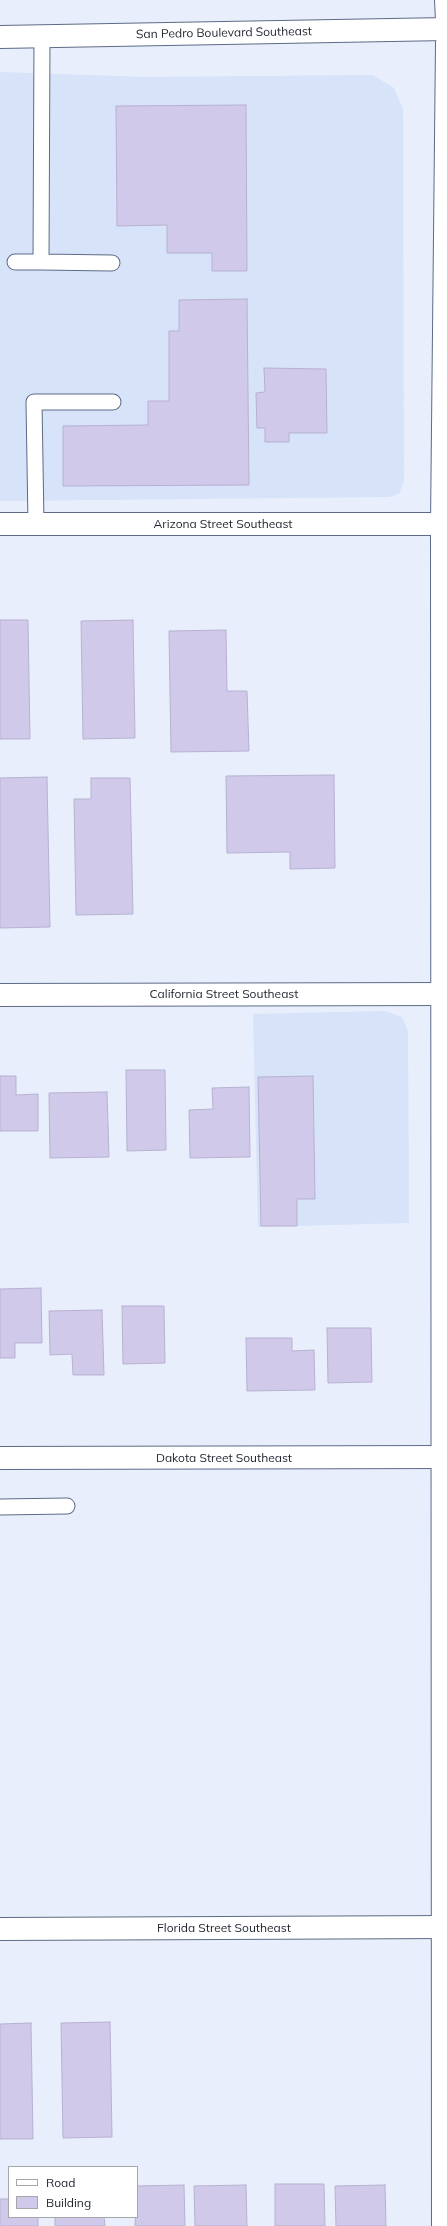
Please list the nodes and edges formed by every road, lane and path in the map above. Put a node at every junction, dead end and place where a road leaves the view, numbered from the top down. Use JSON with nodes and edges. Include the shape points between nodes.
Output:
{"nodes":[{"id":1,"x":446,"y":0,"type":"edge"},
{"id":2,"x":447,"y":21,"type":"edge"},
{"id":3,"x":447,"y":29,"type":"edge"},
{"id":4,"x":42,"y":36,"type":"junction"},
{"id":5,"x":0,"y":37,"type":"edge"},
{"id":6,"x":447,"y":43,"type":"edge"},
{"id":7,"x":15,"y":262,"type":"dead end"},
{"id":8,"x":41,"y":262,"type":"junction"},
{"id":9,"x":112,"y":263,"type":"dead end"},
{"id":10,"x":113,"y":402,"type":"dead end"},
{"id":11,"x":0,"y":524,"type":"edge"},
{"id":12,"x":36,"y":524,"type":"junction"},
{"id":13,"x":444,"y":524,"type":"edge"},
{"id":14,"x":445,"y":994,"type":"edge"},
{"id":15,"x":0,"y":995,"type":"edge"},
{"id":16,"x":445,"y":1457,"type":"edge"},
{"id":17,"x":0,"y":1458,"type":"edge"},
{"id":18,"x":67,"y":1506,"type":"dead end"},
{"id":19,"x":0,"y":1507,"type":"edge"},
{"id":20,"x":445,"y":1927,"type":"edge"},
{"id":21,"x":0,"y":1929,"type":"edge"},
{"id":22,"x":443,"y":2226,"type":"edge"}],
"edges":[{"from":1,"to":2,"type":"street"},
{"from":3,"to":4,"type":"street","name":"San Pedro Boulevard Southeast"},
{"from":4,"to":5,"type":"street","name":"San Pedro Boulevard Southeast"},
{"from":4,"to":8,"type":"lane"},
{"from":6,"to":13,"type":"street"},
{"from":7,"to":8,"type":"lane"},
{"from":8,"to":9,"type":"lane"},
{"from":10,"to":12,"type":"lane","via":[[34,402]]},
{"from":11,"to":12,"type":"street","name":"Arizona Street Southeast"},
{"from":12,"to":13,"type":"street","name":"Arizona Street Southeast"},
{"from":13,"to":14,"type":"street"},
{"from":14,"to":15,"type":"street","name":"California Street Southeast"},
{"from":14,"to":16,"type":"street"},
{"from":16,"to":17,"type":"street","name":"Dakota Street Southeast"},
{"from":16,"to":20,"type":"street"},
{"from":18,"to":19,"type":"lane"},
{"from":20,"to":21,"type":"street","name":"Florida Street Southeast"},
{"from":20,"to":22,"type":"street"}]}
